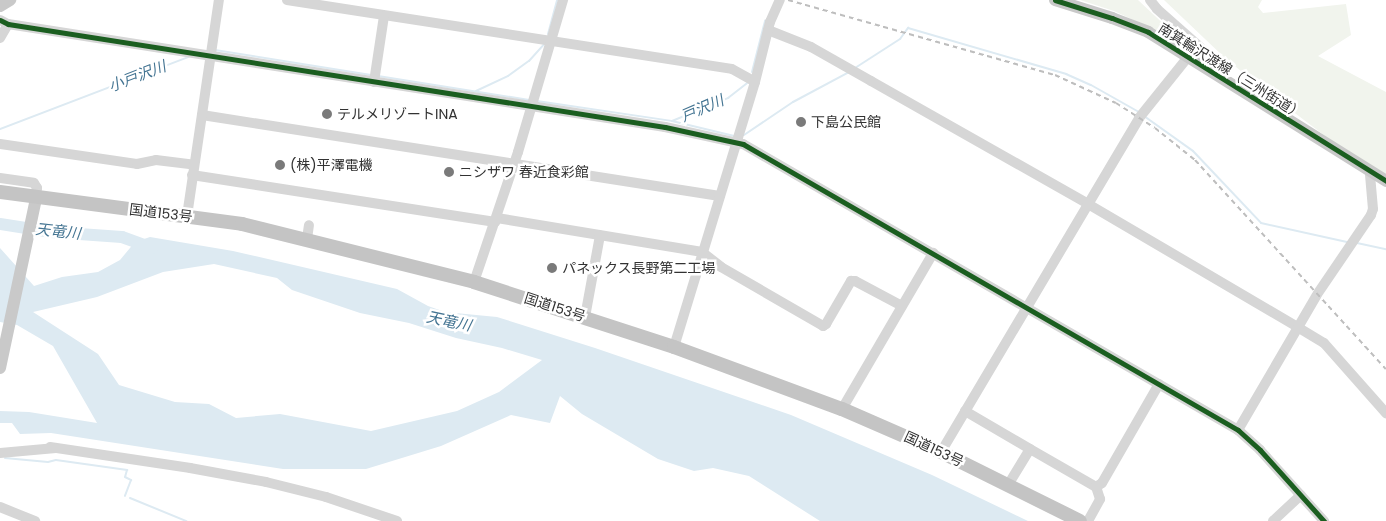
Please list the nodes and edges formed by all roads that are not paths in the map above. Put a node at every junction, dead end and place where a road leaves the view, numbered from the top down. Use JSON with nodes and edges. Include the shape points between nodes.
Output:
{"nodes":[{"id":1,"x":10,"y":0,"type":"edge"},
{"id":2,"x":220,"y":0,"type":"edge"},
{"id":3,"x":287,"y":0,"type":"edge"},
{"id":4,"x":563,"y":0,"type":"edge"},
{"id":5,"x":780,"y":0,"type":"edge"},
{"id":6,"x":1056,"y":0,"type":"edge"},
{"id":7,"x":1150,"y":0,"type":"edge"},
{"id":8,"x":0,"y":6,"type":"edge"},
{"id":9,"x":384,"y":16,"type":"junction"},
{"id":10,"x":4,"y":22,"type":"edge"},
{"id":11,"x":768,"y":30,"type":"junction"},
{"id":12,"x":0,"y":38,"type":"edge"},
{"id":13,"x":547,"y":40,"type":"junction"},
{"id":14,"x":209,"y":53,"type":"junction"},
{"id":15,"x":1188,"y":57,"type":"junction"},
{"id":16,"x":1218,"y":75,"type":"junction"},
{"id":17,"x":375,"y":78,"type":"junction"},
{"id":18,"x":751,"y":80,"type":"junction"},
{"id":19,"x":531,"y":107,"type":"junction"},
{"id":20,"x":202,"y":115,"type":"junction"},
{"id":21,"x":736,"y":142,"type":"junction"},
{"id":22,"x":0,"y":144,"type":"edge"},
{"id":23,"x":514,"y":164,"type":"junction"},
{"id":24,"x":193,"y":170,"type":"junction"},
{"id":25,"x":1370,"y":171,"type":"junction"},
{"id":26,"x":0,"y":178,"type":"edge"},
{"id":27,"x":1386,"y":181,"type":"edge"},
{"id":28,"x":0,"y":192,"type":"edge"},
{"id":29,"x":720,"y":196,"type":"junction"},
{"id":30,"x":35,"y":202,"type":"junction"},
{"id":31,"x":1088,"y":204,"type":"junction"},
{"id":32,"x":187,"y":216,"type":"junction"},
{"id":33,"x":496,"y":220,"type":"junction"},
{"id":34,"x":309,"y":225,"type":"dead end"},
{"id":35,"x":600,"y":235,"type":"junction"},
{"id":36,"x":307,"y":239,"type":"junction"},
{"id":37,"x":702,"y":252,"type":"junction"},
{"id":38,"x":933,"y":253,"type":"junction"},
{"id":39,"x":474,"y":282,"type":"junction"},
{"id":40,"x":902,"y":306,"type":"junction"},
{"id":41,"x":1026,"y":306,"type":"junction"},
{"id":42,"x":585,"y":316,"type":"junction"},
{"id":43,"x":1298,"y":328,"type":"junction"},
{"id":44,"x":674,"y":347,"type":"junction"},
{"id":45,"x":0,"y":368,"type":"edge"},
{"id":46,"x":1159,"y":384,"type":"junction"},
{"id":47,"x":842,"y":409,"type":"junction"},
{"id":48,"x":965,"y":411,"type":"junction"},
{"id":49,"x":1386,"y":413,"type":"edge"},
{"id":50,"x":1238,"y":430,"type":"junction"},
{"id":51,"x":1030,"y":449,"type":"junction"},
{"id":52,"x":941,"y":452,"type":"junction"},
{"id":53,"x":0,"y":453,"type":"edge"},
{"id":54,"x":1008,"y":485,"type":"junction"},
{"id":55,"x":1096,"y":487,"type":"junction"},
{"id":56,"x":1301,"y":495,"type":"junction"},
{"id":57,"x":0,"y":507,"type":"edge"},
{"id":58,"x":34,"y":521,"type":"edge"},
{"id":59,"x":397,"y":521,"type":"edge"},
{"id":60,"x":1080,"y":521,"type":"edge"},
{"id":61,"x":1088,"y":521,"type":"edge"},
{"id":62,"x":1273,"y":521,"type":"edge"},
{"id":63,"x":1324,"y":521,"type":"edge"}],
"edges":[{"from":1,"to":8,"type":"main road"},
{"from":2,"to":14,"type":"street"},
{"from":3,"to":9,"type":"street"},
{"from":4,"to":13,"type":"street"},
{"from":5,"to":11,"type":"street"},
{"from":6,"to":15,"type":"main road","name":"南箕輪沢渡線（三州街道）","via":[[1134,26]]},
{"from":7,"to":16,"type":"street","via":[[1216,62]]},
{"from":9,"to":13,"type":"street"},
{"from":9,"to":17,"type":"street"},
{"from":10,"to":12,"type":"street"},
{"from":10,"to":14,"type":"street"},
{"from":11,"to":18,"type":"street"},
{"from":11,"to":31,"type":"street","via":[[811,47]]},
{"from":13,"to":18,"type":"street","via":[[732,69]]},
{"from":13,"to":19,"type":"street"},
{"from":14,"to":17,"type":"street"},
{"from":14,"to":20,"type":"street"},
{"from":15,"to":16,"type":"main road","name":"南箕輪沢渡線（三州街道）"},
{"from":15,"to":31,"type":"street","via":[[1146,107]]},
{"from":16,"to":25,"type":"main road","name":"南箕輪沢渡線（三州街道）"},
{"from":17,"to":19,"type":"street"},
{"from":18,"to":21,"type":"street"},
{"from":19,"to":21,"type":"street","via":[[665,127]]},
{"from":19,"to":23,"type":"street"},
{"from":20,"to":23,"type":"street"},
{"from":20,"to":24,"type":"street"},
{"from":21,"to":29,"type":"street"},
{"from":21,"to":38,"type":"street"},
{"from":22,"to":24,"type":"street","via":[[137,164],[156,160]]},
{"from":23,"to":29,"type":"street"},
{"from":23,"to":33,"type":"street"},
{"from":24,"to":32,"type":"street"},
{"from":24,"to":33,"type":"street"},
{"from":25,"to":27,"type":"main road","name":"南箕輪沢渡線（三州街道）"},
{"from":25,"to":43,"type":"street","via":[[1373,209]]},
{"from":26,"to":30,"type":"street","via":[[34,183],[37,188]]},
{"from":28,"to":30,"type":"highway","name":"国道153号"},
{"from":29,"to":37,"type":"street"},
{"from":30,"to":32,"type":"highway","name":"国道153号"},
{"from":30,"to":45,"type":"main road"},
{"from":31,"to":41,"type":"street"},
{"from":31,"to":43,"type":"street"},
{"from":32,"to":36,"type":"highway","name":"国道153号"},
{"from":33,"to":35,"type":"street"},
{"from":33,"to":39,"type":"street"},
{"from":34,"to":36,"type":"street"},
{"from":35,"to":37,"type":"street"},
{"from":35,"to":42,"type":"street"},
{"from":36,"to":39,"type":"highway","name":"国道153号"},
{"from":37,"to":40,"type":"street","via":[[721,267],[823,326],[851,281]]},
{"from":37,"to":44,"type":"street"},
{"from":38,"to":40,"type":"street"},
{"from":38,"to":41,"type":"street"},
{"from":39,"to":42,"type":"highway","name":"国道153号"},
{"from":40,"to":47,"type":"street"},
{"from":41,"to":46,"type":"street"},
{"from":41,"to":48,"type":"street"},
{"from":42,"to":44,"type":"highway","name":"国道153号"},
{"from":43,"to":49,"type":"street","via":[[1324,343]]},
{"from":43,"to":50,"type":"street"},
{"from":44,"to":47,"type":"highway","name":"国道153号"},
{"from":46,"to":50,"type":"street"},
{"from":46,"to":55,"type":"street","via":[[1102,483]]},
{"from":47,"to":52,"type":"highway","name":"国道153号"},
{"from":48,"to":51,"type":"street"},
{"from":48,"to":52,"type":"street"},
{"from":50,"to":56,"type":"street"},
{"from":51,"to":54,"type":"street"},
{"from":51,"to":55,"type":"street"},
{"from":52,"to":54,"type":"highway","name":"国道153号"},
{"from":53,"to":59,"type":"street","via":[[53,448],[190,468],[326,497]]},
{"from":54,"to":60,"type":"highway","name":"国道153号"},
{"from":55,"to":61,"type":"street","via":[[1100,500]]},
{"from":56,"to":62,"type":"street"},
{"from":56,"to":63,"type":"street"},
{"from":57,"to":58,"type":"street"}]}
